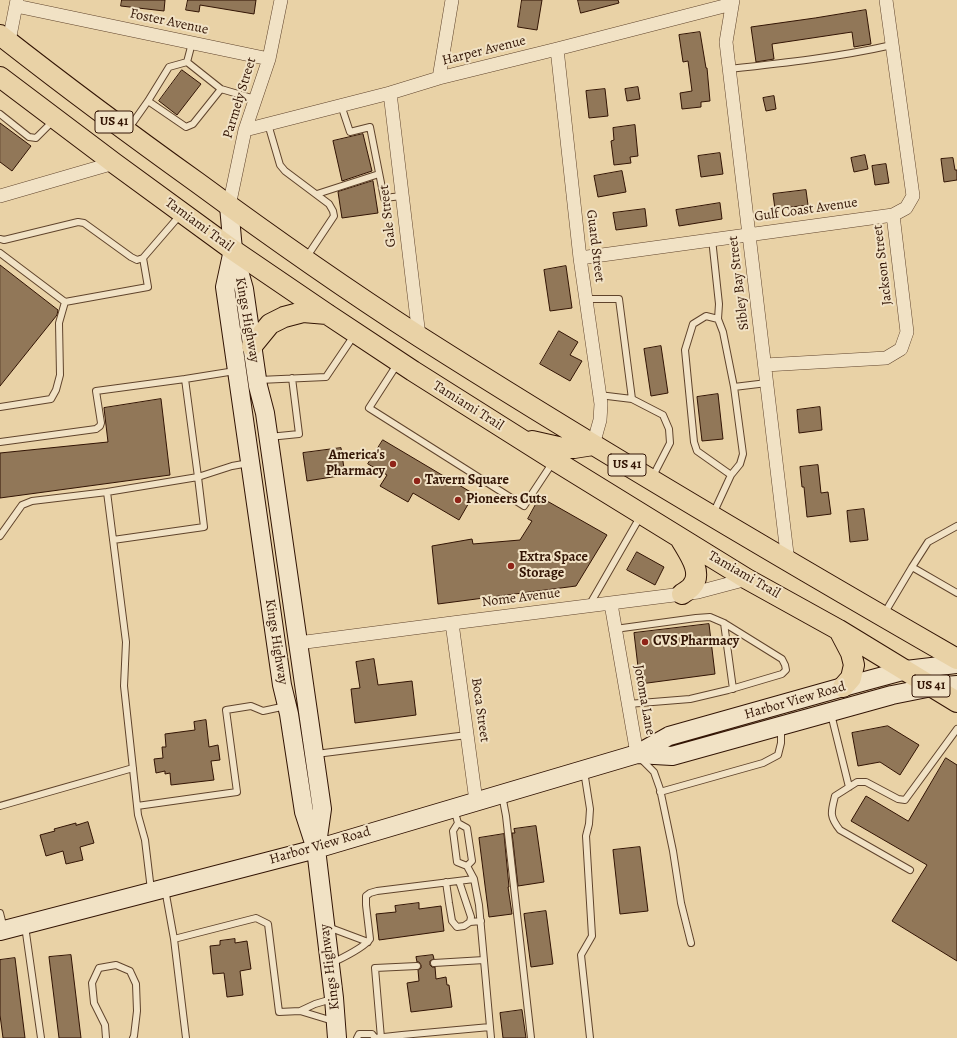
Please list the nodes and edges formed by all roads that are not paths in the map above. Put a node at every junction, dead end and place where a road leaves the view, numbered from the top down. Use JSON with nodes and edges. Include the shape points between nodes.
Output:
{"nodes":[{"id":1,"x":281,"y":0,"type":"edge"},
{"id":2,"x":452,"y":0,"type":"edge"},
{"id":3,"x":886,"y":0,"type":"edge"},
{"id":4,"x":732,"y":2,"type":"edge"},
{"id":5,"x":16,"y":3,"type":"edge"},
{"id":6,"x":4,"y":38,"type":"edge"},
{"id":7,"x":192,"y":43,"type":"junction"},
{"id":8,"x":892,"y":45,"type":"junction"},
{"id":9,"x":557,"y":50,"type":"junction"},
{"id":10,"x":269,"y":59,"type":"junction"},
{"id":11,"x":187,"y":62,"type":"junction"},
{"id":12,"x":729,"y":69,"type":"junction"},
{"id":13,"x":0,"y":77,"type":"edge"},
{"id":14,"x":439,"y":78,"type":"junction"},
{"id":15,"x":221,"y":89,"type":"junction"},
{"id":16,"x":390,"y":92,"type":"junction"},
{"id":17,"x":255,"y":99,"type":"junction"},
{"id":18,"x":148,"y":101,"type":"junction"},
{"id":19,"x":341,"y":105,"type":"junction"},
{"id":20,"x":0,"y":114,"type":"edge"},
{"id":21,"x":55,"y":119,"type":"junction"},
{"id":22,"x":268,"y":124,"type":"junction"},
{"id":23,"x":245,"y":130,"type":"junction"},
{"id":24,"x":127,"y":131,"type":"junction"},
{"id":25,"x":114,"y":163,"type":"junction"},
{"id":26,"x":379,"y":174,"type":"junction"},
{"id":27,"x":317,"y":194,"type":"junction"},
{"id":28,"x":0,"y":196,"type":"edge"},
{"id":29,"x":402,"y":196,"type":"junction"},
{"id":30,"x":229,"y":206,"type":"junction"},
{"id":31,"x":182,"y":213,"type":"junction"},
{"id":32,"x":893,"y":215,"type":"junction"},
{"id":33,"x":749,"y":234,"type":"junction"},
{"id":34,"x":0,"y":239,"type":"edge"},
{"id":35,"x":712,"y":239,"type":"junction"},
{"id":36,"x":233,"y":250,"type":"junction"},
{"id":37,"x":0,"y":253,"type":"edge"},
{"id":38,"x":143,"y":258,"type":"junction"},
{"id":39,"x":580,"y":258,"type":"junction"},
{"id":40,"x":305,"y":260,"type":"junction"},
{"id":41,"x":586,"y":300,"type":"junction"},
{"id":42,"x":66,"y":302,"type":"junction"},
{"id":43,"x":327,"y":314,"type":"junction"},
{"id":44,"x":718,"y":318,"type":"junction"},
{"id":45,"x":356,"y":333,"type":"junction"},
{"id":46,"x":419,"y":336,"type":"junction"},
{"id":47,"x":252,"y":346,"type":"junction"},
{"id":48,"x":399,"y":362,"type":"junction"},
{"id":49,"x":765,"y":365,"type":"junction"},
{"id":50,"x":237,"y":370,"type":"junction"},
{"id":51,"x":292,"y":378,"type":"junction"},
{"id":52,"x":185,"y":379,"type":"junction"},
{"id":53,"x":257,"y":380,"type":"junction"},
{"id":54,"x":767,"y":383,"type":"junction"},
{"id":55,"x":734,"y":387,"type":"junction"},
{"id":56,"x":600,"y":395,"type":"junction"},
{"id":57,"x":632,"y":399,"type":"junction"},
{"id":58,"x":0,"y":407,"type":"edge"},
{"id":59,"x":268,"y":437,"type":"junction"},
{"id":60,"x":520,"y":439,"type":"junction"},
{"id":61,"x":0,"y":442,"type":"edge"},
{"id":62,"x":594,"y":445,"type":"junction"},
{"id":63,"x":272,"y":460,"type":"junction"},
{"id":64,"x":554,"y":460,"type":"junction"},
{"id":65,"x":250,"y":463,"type":"junction"},
{"id":66,"x":731,"y":476,"type":"junction"},
{"id":67,"x":198,"y":477,"type":"junction"},
{"id":68,"x":652,"y":480,"type":"junction"},
{"id":69,"x":107,"y":492,"type":"junction"},
{"id":70,"x":642,"y":514,"type":"junction"},
{"id":71,"x":712,"y":516,"type":"junction"},
{"id":72,"x":957,"y":526,"type":"edge"},
{"id":73,"x":0,"y":536,"type":"edge"},
{"id":74,"x":680,"y":538,"type":"junction"},
{"id":75,"x":113,"y":540,"type":"junction"},
{"id":76,"x":788,"y":562,"type":"junction"},
{"id":77,"x":912,"y":567,"type":"junction"},
{"id":78,"x":747,"y":579,"type":"junction"},
{"id":79,"x":957,"y":593,"type":"edge"},
{"id":80,"x":682,"y":594,"type":"junction"},
{"id":81,"x":611,"y":604,"type":"junction"},
{"id":82,"x":588,"y":606,"type":"junction"},
{"id":83,"x":883,"y":616,"type":"junction"},
{"id":84,"x":452,"y":623,"type":"junction"},
{"id":85,"x":724,"y":623,"type":"junction"},
{"id":86,"x":616,"y":629,"type":"junction"},
{"id":87,"x":839,"y":630,"type":"junction"},
{"id":88,"x":298,"y":643,"type":"junction"},
{"id":89,"x":957,"y":659,"type":"edge"},
{"id":90,"x":957,"y":664,"type":"edge"},
{"id":91,"x":906,"y":670,"type":"junction"},
{"id":92,"x":957,"y":685,"type":"edge"},
{"id":93,"x":843,"y":687,"type":"junction"},
{"id":94,"x":932,"y":687,"type":"junction"},
{"id":95,"x":733,"y":689,"type":"junction"},
{"id":96,"x":957,"y":702,"type":"edge"},
{"id":97,"x":628,"y":704,"type":"junction"},
{"id":98,"x":287,"y":706,"type":"junction"},
{"id":99,"x":830,"y":712,"type":"junction"},
{"id":100,"x":781,"y":726,"type":"junction"},
{"id":101,"x":957,"y":729,"type":"edge"},
{"id":102,"x":467,"y":735,"type":"junction"},
{"id":103,"x":314,"y":754,"type":"junction"},
{"id":104,"x":637,"y":754,"type":"junction"},
{"id":105,"x":133,"y":768,"type":"junction"},
{"id":106,"x":584,"y":769,"type":"junction"},
{"id":107,"x":849,"y":788,"type":"junction"},
{"id":108,"x":660,"y":792,"type":"junction"},
{"id":109,"x":502,"y":794,"type":"junction"},
{"id":110,"x":476,"y":801,"type":"junction"},
{"id":111,"x":0,"y":806,"type":"edge"},
{"id":112,"x":137,"y":806,"type":"junction"},
{"id":113,"x":456,"y":815,"type":"junction"},
{"id":114,"x":316,"y":849,"type":"junction"},
{"id":115,"x":467,"y":866,"type":"junction"},
{"id":116,"x":910,"y":870,"type":"dead end"},
{"id":117,"x":474,"y":879,"type":"junction"},
{"id":118,"x":459,"y":881,"type":"junction"},
{"id":119,"x":446,"y":882,"type":"junction"},
{"id":120,"x":158,"y":890,"type":"junction"},
{"id":121,"x":481,"y":921,"type":"junction"},
{"id":122,"x":470,"y":922,"type":"junction"},
{"id":123,"x":2,"y":924,"type":"edge"},
{"id":124,"x":25,"y":924,"type":"junction"},
{"id":125,"x":325,"y":926,"type":"junction"},
{"id":126,"x":174,"y":938,"type":"junction"},
{"id":127,"x":368,"y":942,"type":"junction"},
{"id":128,"x":691,"y":944,"type":"dead end"},
{"id":129,"x":484,"y":960,"type":"junction"},
{"id":130,"x":434,"y":963,"type":"dead end"},
{"id":131,"x":329,"y":964,"type":"junction"},
{"id":132,"x":417,"y":966,"type":"dead end"},
{"id":133,"x":334,"y":998,"type":"junction"},
{"id":134,"x":300,"y":1011,"type":"junction"},
{"id":135,"x":490,"y":1027,"type":"junction"},
{"id":136,"x":337,"y":1030,"type":"edge"},
{"id":137,"x":41,"y":1038,"type":"edge"},
{"id":138,"x":106,"y":1038,"type":"edge"},
{"id":139,"x":133,"y":1038,"type":"edge"},
{"id":140,"x":186,"y":1038,"type":"edge"},
{"id":141,"x":357,"y":1038,"type":"edge"},
{"id":142,"x":378,"y":1038,"type":"edge"},
{"id":143,"x":491,"y":1038,"type":"edge"},
{"id":144,"x":532,"y":1038,"type":"edge"},
{"id":145,"x":590,"y":1038,"type":"edge"}],
"edges":[{"from":1,"to":10,"type":"street","name":"Parmely Street"},
{"from":2,"to":14,"type":"street"},
{"from":3,"to":8,"type":"street","name":"Jackson Street"},
{"from":4,"to":9,"type":"street","name":"Harper Avenue"},
{"from":4,"to":12,"type":"street","name":"Sibley Bay Street","via":[[726,42]]},
{"from":5,"to":6,"type":"street"},
{"from":5,"to":7,"type":"street","name":"Foster Avenue"},
{"from":6,"to":24,"type":"main road","number":"US 41"},
{"from":7,"to":10,"type":"street","name":"Foster Avenue"},
{"from":7,"to":11,"type":"lane"},
{"from":8,"to":12,"type":"lane","via":[[801,61]]},
{"from":8,"to":32,"type":"street","name":"Jackson Street","via":[[913,196],[906,208]]},
{"from":9,"to":14,"type":"street","name":"Harper Avenue"},
{"from":9,"to":39,"type":"street","name":"Guard Street"},
{"from":10,"to":17,"type":"street","name":"Parmely Street"},
{"from":11,"to":15,"type":"lane"},
{"from":11,"to":18,"type":"lane","via":[[169,67]]},
{"from":12,"to":33,"type":"street","name":"Sibley Bay Street"},
{"from":13,"to":21,"type":"main road","name":"Tamiami Trail","number":"US 41"},
{"from":14,"to":16,"type":"street","name":"Harper Avenue"},
{"from":15,"to":17,"type":"lane"},
{"from":15,"to":18,"type":"lane","via":[[193,124],[186,127]]},
{"from":16,"to":19,"type":"street","name":"Harper Avenue"},
{"from":16,"to":29,"type":"street","name":"Gale Street"},
{"from":17,"to":23,"type":"street","name":"Parmely Street"},
{"from":18,"to":24,"type":"lane"},
{"from":19,"to":22,"type":"street","name":"Harper Avenue"},
{"from":19,"to":26,"type":"lane","via":[[350,132],[370,128]]},
{"from":20,"to":21,"type":"lane","via":[[33,138]]},
{"from":21,"to":25,"type":"main road","name":"Tamiami Trail","number":"US 41"},
{"from":22,"to":23,"type":"street","name":"Harper Avenue"},
{"from":22,"to":27,"type":"lane","via":[[280,165]]},
{"from":23,"to":30,"type":"street","name":"Parmely Street"},
{"from":24,"to":30,"type":"main road","number":"US 41"},
{"from":25,"to":28,"type":"street"},
{"from":25,"to":31,"type":"main road","name":"Tamiami Trail","number":"US 41"},
{"from":26,"to":27,"type":"lane"},
{"from":26,"to":29,"type":"lane","via":[[384,198]]},
{"from":27,"to":40,"type":"lane","via":[[329,204],[334,216]]},
{"from":29,"to":46,"type":"street","name":"Gale Street"},
{"from":30,"to":36,"type":"main road"},
{"from":30,"to":40,"type":"main road","number":"US 41"},
{"from":31,"to":36,"type":"main road","name":"Tamiami Trail","number":"US 41"},
{"from":31,"to":38,"type":"lane"},
{"from":32,"to":33,"type":"street","name":"Gulf Coast Avenue"},
{"from":32,"to":49,"type":"street","name":"Jackson Street","via":[[907,332],[901,349],[886,358]]},
{"from":33,"to":35,"type":"street","name":"Gulf Coast Avenue"},
{"from":33,"to":49,"type":"street","name":"Sibley Bay Street"},
{"from":34,"to":38,"type":"lane","via":[[78,222],[84,223],[131,257],[137,260]]},
{"from":35,"to":39,"type":"street","name":"Gulf Coast Avenue"},
{"from":35,"to":44,"type":"lane","via":[[719,304]]},
{"from":36,"to":43,"type":"main road","name":"Tamiami Trail","number":"US 41"},
{"from":36,"to":47,"type":"main road","name":"Kings Highway","via":[[244,289]]},
{"from":36,"to":50,"type":"main road","name":"Kings Highway","via":[[225,287]]},
{"from":37,"to":42,"type":"lane"},
{"from":38,"to":42,"type":"lane","via":[[148,287]]},
{"from":39,"to":41,"type":"street","name":"Guard Street"},
{"from":40,"to":46,"type":"main road","number":"US 41"},
{"from":41,"to":56,"type":"street","name":"Guard Street"},
{"from":41,"to":57,"type":"lane","via":[[619,299]]},
{"from":42,"to":58,"type":"lane","via":[[59,324],[60,375],[51,399]]},
{"from":43,"to":45,"type":"main road","name":"Tamiami Trail","number":"US 41"},
{"from":43,"to":47,"type":"main road","via":[[303,312],[284,317],[270,324]]},
{"from":44,"to":55,"type":"lane"},
{"from":44,"to":66,"type":"lane","via":[[706,316],[693,324],[685,350],[697,451]]},
{"from":45,"to":48,"type":"main road","name":"Tamiami Trail","number":"US 41"},
{"from":45,"to":51,"type":"lane","via":[[326,377]]},
{"from":46,"to":62,"type":"main road","number":"US 41"},
{"from":47,"to":53,"type":"main road","name":"Kings Highway"},
{"from":48,"to":60,"type":"main road","name":"Tamiami Trail","number":"US 41"},
{"from":48,"to":64,"type":"lane","via":[[370,408],[524,506]]},
{"from":49,"to":54,"type":"street","name":"Sibley Bay Street"},
{"from":50,"to":52,"type":"lane"},
{"from":50,"to":65,"type":"main road","name":"Kings Highway"},
{"from":51,"to":53,"type":"lane"},
{"from":51,"to":59,"type":"lane","via":[[299,434]]},
{"from":52,"to":61,"type":"lane","via":[[96,391],[101,423],[96,429]]},
{"from":52,"to":67,"type":"lane"},
{"from":53,"to":59,"type":"main road","name":"Kings Highway"},
{"from":54,"to":55,"type":"lane"},
{"from":54,"to":76,"type":"street","name":"Sibley Bay Street"},
{"from":55,"to":66,"type":"lane","via":[[743,454],[740,464]]},
{"from":56,"to":57,"type":"lane"},
{"from":56,"to":62,"type":"street","name":"Guard Street","via":[[600,420]]},
{"from":57,"to":68,"type":"lane","via":[[663,415],[669,429],[670,443]]},
{"from":59,"to":63,"type":"main road","name":"Kings Highway"},
{"from":60,"to":62,"type":"main road","via":[[563,448]]},
{"from":60,"to":64,"type":"main road","name":"Tamiami Trail","number":"US 41"},
{"from":62,"to":68,"type":"main road","number":"US 41"},
{"from":63,"to":65,"type":"main road"},
{"from":63,"to":88,"type":"main road","name":"Kings Highway"},
{"from":64,"to":70,"type":"main road","name":"Tamiami Trail","number":"US 41"},
{"from":65,"to":67,"type":"lane"},
{"from":65,"to":98,"type":"main road","name":"Kings Highway"},
{"from":66,"to":71,"type":"lane"},
{"from":67,"to":69,"type":"lane"},
{"from":67,"to":75,"type":"lane","via":[[204,527]]},
{"from":68,"to":71,"type":"main road","number":"US 41"},
{"from":69,"to":73,"type":"lane","via":[[32,501],[22,505]]},
{"from":69,"to":75,"type":"lane"},
{"from":70,"to":74,"type":"main road","name":"Tamiami Trail","number":"US 41"},
{"from":70,"to":82,"type":"lane"},
{"from":71,"to":76,"type":"main road","number":"US 41"},
{"from":72,"to":77,"type":"lane","via":[[928,542]]},
{"from":74,"to":78,"type":"main road","name":"Tamiami Trail","number":"US 41"},
{"from":74,"to":80,"type":"main road","via":[[696,568],[697,576],[692,586]]},
{"from":75,"to":105,"type":"lane","via":[[126,642],[124,686]]},
{"from":76,"to":83,"type":"main road","number":"US 41"},
{"from":77,"to":79,"type":"lane"},
{"from":77,"to":83,"type":"lane"},
{"from":78,"to":80,"type":"street","name":"Nome Avenue"},
{"from":78,"to":87,"type":"main road","name":"Tamiami Trail","number":"US 41"},
{"from":80,"to":81,"type":"street","name":"Nome Avenue"},
{"from":81,"to":82,"type":"street","name":"Nome Avenue"},
{"from":81,"to":86,"type":"street","name":"Jotoma Lane"},
{"from":82,"to":84,"type":"street","name":"Nome Avenue"},
{"from":83,"to":89,"type":"main road","number":"US 41"},
{"from":84,"to":88,"type":"street","name":"Nome Avenue"},
{"from":84,"to":102,"type":"street","name":"Boca Street"},
{"from":85,"to":86,"type":"lane","via":[[710,617]]},
{"from":85,"to":95,"type":"lane"},
{"from":85,"to":95,"type":"lane","via":[[782,659],[786,670],[771,678]]},
{"from":86,"to":97,"type":"street","name":"Jotoma Lane"},
{"from":87,"to":91,"type":"main road","name":"Tamiami Trail","number":"US 41"},
{"from":87,"to":93,"type":"main road","via":[[854,665],[851,678]]},
{"from":88,"to":103,"type":"main road","name":"Kings Highway"},
{"from":90,"to":91,"type":"main road","name":"Harbor View Road"},
{"from":91,"to":93,"type":"main road","name":"Harbor View Road"},
{"from":91,"to":94,"type":"main road","name":"Tamiami Trail","number":"US 41"},
{"from":92,"to":94,"type":"main road","name":"Harbor View Road"},
{"from":93,"to":104,"type":"main road","name":"Harbor View Road","via":[[669,736]]},
{"from":94,"to":96,"type":"main road","name":"Tamiami Trail","number":"US 41"},
{"from":94,"to":99,"type":"main road","name":"Harbor View Road"},
{"from":95,"to":97,"type":"lane","via":[[690,699]]},
{"from":97,"to":104,"type":"street","name":"Jotoma Lane"},
{"from":98,"to":112,"type":"lane","via":[[263,710],[251,706],[226,710],[237,792]]},
{"from":98,"to":114,"type":"main road","name":"Kings Highway","via":[[304,812]]},
{"from":99,"to":100,"type":"main road","name":"Harbor View Road"},
{"from":99,"to":107,"type":"lane"},
{"from":100,"to":104,"type":"main road","name":"Harbor View Road","via":[[672,756]]},
{"from":100,"to":108,"type":"lane","via":[[778,755],[763,763]]},
{"from":101,"to":107,"type":"lane","via":[[905,800],[898,799],[866,782],[857,782]]},
{"from":102,"to":103,"type":"lane"},
{"from":102,"to":110,"type":"street","name":"Boca Street"},
{"from":103,"to":114,"type":"main road","name":"Kings Highway","via":[[322,809]]},
{"from":104,"to":106,"type":"main road","name":"Harbor View Road"},
{"from":104,"to":108,"type":"lane","via":[[654,772]]},
{"from":105,"to":111,"type":"lane"},
{"from":105,"to":112,"type":"lane"},
{"from":106,"to":109,"type":"main road","name":"Harbor View Road"},
{"from":106,"to":145,"type":"lane","via":[[590,809],[586,836],[592,936],[581,954]]},
{"from":107,"to":116,"type":"lane","via":[[835,796],[831,811],[834,822],[840,830]]},
{"from":108,"to":128,"type":"lane"},
{"from":109,"to":110,"type":"main road","name":"Harbor View Road"},
{"from":109,"to":144,"type":"lane"},
{"from":110,"to":113,"type":"main road","name":"Harbor View Road"},
{"from":112,"to":120,"type":"lane"},
{"from":113,"to":114,"type":"main road","name":"Harbor View Road"},
{"from":113,"to":115,"type":"lane","via":[[467,828],[472,861]]},
{"from":113,"to":115,"type":"lane","via":[[453,831],[457,862]]},
{"from":114,"to":120,"type":"main road","name":"Harbor View Road"},
{"from":114,"to":125,"type":"main road","name":"Kings Highway"},
{"from":115,"to":117,"type":"lane"},
{"from":117,"to":118,"type":"lane"},
{"from":117,"to":121,"type":"lane"},
{"from":118,"to":119,"type":"lane"},
{"from":118,"to":122,"type":"lane","via":[[471,917]]},
{"from":119,"to":122,"type":"lane","via":[[452,921],[457,927]]},
{"from":119,"to":127,"type":"lane","via":[[377,891],[366,896],[370,939]]},
{"from":120,"to":124,"type":"main road","name":"Harbor View Road"},
{"from":120,"to":126,"type":"lane"},
{"from":121,"to":122,"type":"lane"},
{"from":121,"to":129,"type":"lane"},
{"from":123,"to":124,"type":"main road","name":"Harbor View Road"},
{"from":124,"to":137,"type":"lane"},
{"from":125,"to":127,"type":"lane"},
{"from":125,"to":131,"type":"main road","name":"Kings Highway"},
{"from":126,"to":134,"type":"lane","via":[[256,918],[268,924],[279,1012]]},
{"from":126,"to":140,"type":"lane"},
{"from":127,"to":131,"type":"lane"},
{"from":129,"to":130,"type":"lane"},
{"from":129,"to":135,"type":"lane"},
{"from":131,"to":133,"type":"main road","name":"Kings Highway"},
{"from":132,"to":142,"type":"lane","via":[[375,968]]},
{"from":133,"to":134,"type":"lane"},
{"from":133,"to":136,"type":"main road","name":"Kings Highway"},
{"from":134,"to":136,"type":"lane"},
{"from":135,"to":142,"type":"lane"},
{"from":135,"to":143,"type":"lane"},
{"from":138,"to":139,"type":"lane","via":[[104,1024],[94,1003],[92,983],[100,968],[116,965],[130,971],[136,984]]},
{"from":141,"to":142,"type":"lane","via":[[359,1034],[372,1034]]}]}
